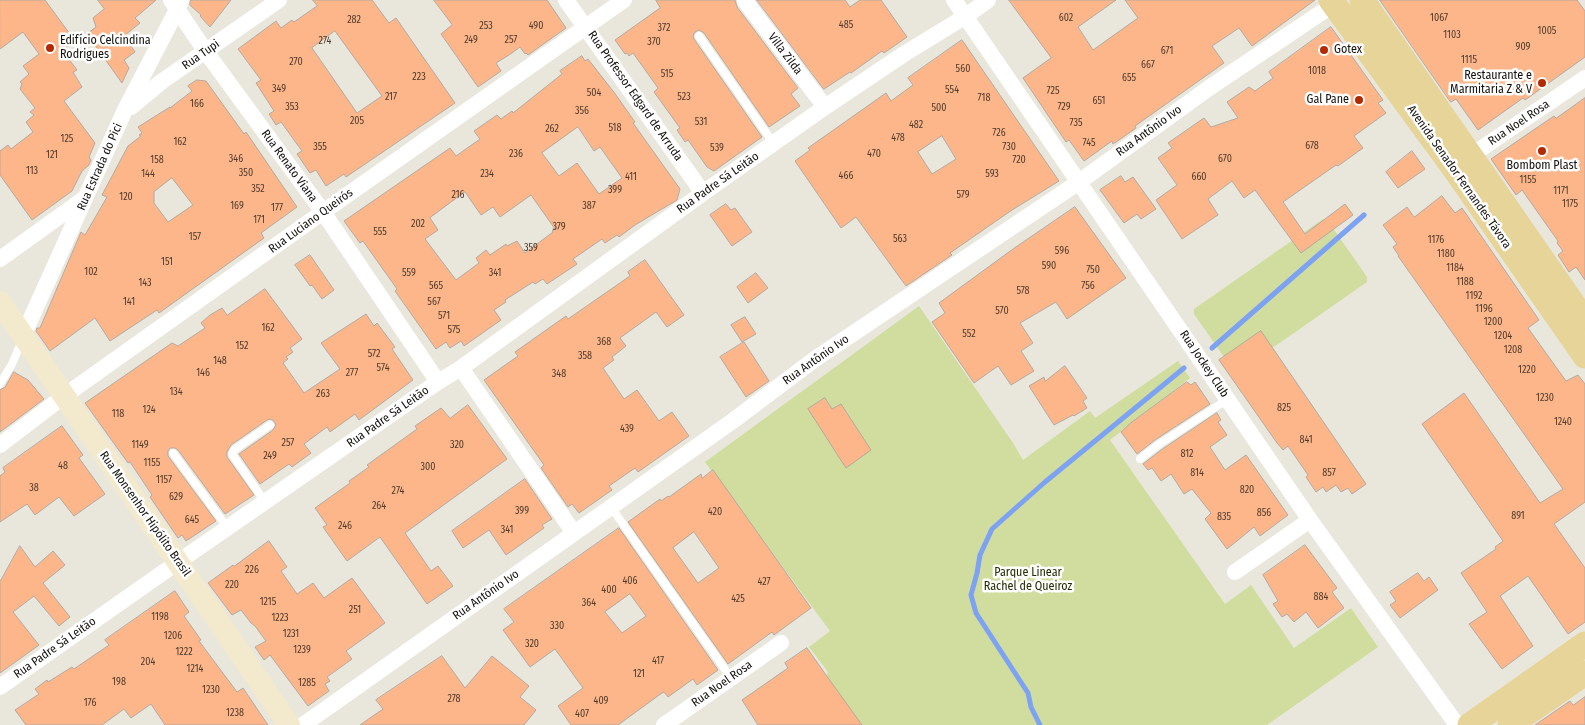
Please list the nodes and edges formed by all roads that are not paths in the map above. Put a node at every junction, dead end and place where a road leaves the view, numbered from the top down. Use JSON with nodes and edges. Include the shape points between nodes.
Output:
{"nodes":[{"id":1,"x":279,"y":0,"type":"edge"},
{"id":2,"x":566,"y":0,"type":"edge"},
{"id":3,"x":624,"y":0,"type":"edge"},
{"id":4,"x":954,"y":0,"type":"edge"},
{"id":5,"x":988,"y":0,"type":"edge"},
{"id":6,"x":1362,"y":0,"type":"edge"},
{"id":7,"x":745,"y":1,"type":"dead end"},
{"id":8,"x":1332,"y":2,"type":"edge"},
{"id":9,"x":177,"y":3,"type":"edge"},
{"id":10,"x":966,"y":16,"type":"junction"},
{"id":11,"x":586,"y":26,"type":"junction"},
{"id":12,"x":699,"y":36,"type":"dead end"},
{"id":13,"x":206,"y":52,"type":"junction"},
{"id":14,"x":1585,"y":78,"type":"edge"},
{"id":15,"x":825,"y":107,"type":"junction"},
{"id":16,"x":124,"y":112,"type":"junction"},
{"id":17,"x":774,"y":144,"type":"junction"},
{"id":18,"x":1462,"y":162,"type":"junction"},
{"id":19,"x":1079,"y":182,"type":"junction"},
{"id":20,"x":703,"y":193,"type":"junction"},
{"id":21,"x":85,"y":198,"type":"junction"},
{"id":22,"x":323,"y":212,"type":"junction"},
{"id":23,"x":0,"y":259,"type":"edge"},
{"id":24,"x":0,"y":302,"type":"edge"},
{"id":25,"x":1585,"y":321,"type":"edge"},
{"id":26,"x":23,"y":336,"type":"junction"},
{"id":27,"x":1585,"y":356,"type":"edge"},
{"id":28,"x":461,"y":368,"type":"junction"},
{"id":29,"x":438,"y":382,"type":"junction"},
{"id":30,"x":0,"y":384,"type":"edge"},
{"id":31,"x":64,"y":396,"type":"junction"},
{"id":32,"x":1228,"y":399,"type":"junction"},
{"id":33,"x":270,"y":425,"type":"dead end"},
{"id":34,"x":0,"y":445,"type":"edge"},
{"id":35,"x":173,"y":453,"type":"dead end"},
{"id":36,"x":1140,"y":459,"type":"dead end"},
{"id":37,"x":265,"y":502,"type":"junction"},
{"id":38,"x":611,"y":507,"type":"junction"},
{"id":39,"x":1310,"y":520,"type":"junction"},
{"id":40,"x":227,"y":528,"type":"junction"},
{"id":41,"x":574,"y":533,"type":"junction"},
{"id":42,"x":178,"y":562,"type":"junction"},
{"id":43,"x":1236,"y":572,"type":"dead end"},
{"id":44,"x":780,"y":643,"type":"dead end"},
{"id":45,"x":1585,"y":644,"type":"edge"},
{"id":46,"x":1585,"y":673,"type":"edge"},
{"id":47,"x":731,"y":678,"type":"junction"},
{"id":48,"x":0,"y":687,"type":"edge"},
{"id":49,"x":289,"y":725,"type":"edge"},
{"id":50,"x":303,"y":725,"type":"edge"},
{"id":51,"x":664,"y":725,"type":"edge"},
{"id":52,"x":1457,"y":725,"type":"edge"},
{"id":53,"x":1470,"y":725,"type":"edge"},
{"id":54,"x":1510,"y":725,"type":"edge"}],
"edges":[{"from":1,"to":13,"type":"street","name":"Rua Tupi"},
{"from":2,"to":11,"type":"street","name":"Rua Professor Edgard de Arruda"},
{"from":3,"to":11,"type":"street","name":"Rua Luciano Queirós"},
{"from":4,"to":10,"type":"street","name":"Rua Jockey Club"},
{"from":5,"to":10,"type":"street","name":"Rua Padre Sá Leitão"},
{"from":6,"to":18,"type":"main road","name":"Avenida Senador Fernandes Távora"},
{"from":7,"to":15,"type":"street","name":"Villa Zilda"},
{"from":8,"to":18,"type":"main road","name":"Avenida Senador Fernandes Távora"},
{"from":8,"to":19,"type":"street","name":"Rua Antônio Ivo"},
{"from":9,"to":13,"type":"street","name":"Rua Renato Viana"},
{"from":9,"to":16,"type":"street","name":"Rua Estrada do Pici"},
{"from":10,"to":15,"type":"street","name":"Rua Padre Sá Leitão"},
{"from":10,"to":19,"type":"street","name":"Rua Jockey Club"},
{"from":11,"to":20,"type":"street","name":"Rua Professor Edgard de Arruda"},
{"from":11,"to":22,"type":"street","name":"Rua Luciano Queirós"},
{"from":12,"to":17,"type":"lane"},
{"from":13,"to":16,"type":"street","name":"Rua Tupi"},
{"from":13,"to":22,"type":"street","name":"Rua Renato Viana"},
{"from":14,"to":18,"type":"street","name":"Rua Noel Rosa"},
{"from":15,"to":17,"type":"street","name":"Rua Padre Sá Leitão"},
{"from":16,"to":21,"type":"street","name":"Rua Estrada do Pici"},
{"from":17,"to":20,"type":"street","name":"Rua Padre Sá Leitão"},
{"from":18,"to":25,"type":"main road","name":"Avenida Senador Fernandes Távora"},
{"from":18,"to":27,"type":"main road","name":"Avenida Senador Fernandes Távora"},
{"from":19,"to":32,"type":"street","name":"Rua Jockey Club"},
{"from":19,"to":38,"type":"street","name":"Rua Antônio Ivo","via":[[815,359]]},
{"from":20,"to":28,"type":"street","name":"Rua Padre Sá Leitão"},
{"from":21,"to":23,"type":"street"},
{"from":21,"to":26,"type":"street","name":"Rua Estrada do Pici"},
{"from":22,"to":29,"type":"street","name":"Rua Renato Viana"},
{"from":22,"to":31,"type":"street","name":"Rua Luciano Queirós"},
{"from":24,"to":26,"type":"main road","name":"Rua Monsenhor Hipólito Brasil"},
{"from":26,"to":30,"type":"lane"},
{"from":26,"to":31,"type":"main road","name":"Rua Monsenhor Hipólito Brasil"},
{"from":28,"to":29,"type":"street","name":"Rua Padre Sá Leitão"},
{"from":28,"to":41,"type":"street"},
{"from":29,"to":37,"type":"street","name":"Rua Padre Sá Leitão"},
{"from":31,"to":34,"type":"street","name":"Rua Luciano Queirós"},
{"from":31,"to":42,"type":"main road","name":"Rua Monsenhor Hipólito Brasil"},
{"from":32,"to":36,"type":"lane"},
{"from":32,"to":39,"type":"street","name":"Rua Jockey Club"},
{"from":33,"to":37,"type":"lane","via":[[232,454]]},
{"from":35,"to":40,"type":"lane"},
{"from":37,"to":40,"type":"street","name":"Rua Padre Sá Leitão"},
{"from":38,"to":41,"type":"street","name":"Rua Antônio Ivo"},
{"from":38,"to":47,"type":"lane"},
{"from":39,"to":43,"type":"street"},
{"from":39,"to":52,"type":"street","name":"Rua Jockey Club"},
{"from":40,"to":42,"type":"street","name":"Rua Padre Sá Leitão"},
{"from":41,"to":50,"type":"street","name":"Rua Antônio Ivo"},
{"from":42,"to":48,"type":"street","name":"Rua Padre Sá Leitão"},
{"from":42,"to":49,"type":"main road","name":"Rua Monsenhor Hipólito Brasil"},
{"from":44,"to":47,"type":"street","name":"Rua Noel Rosa"},
{"from":45,"to":53,"type":"main road"},
{"from":46,"to":54,"type":"main road"},
{"from":47,"to":51,"type":"street","name":"Rua Noel Rosa"}]}
